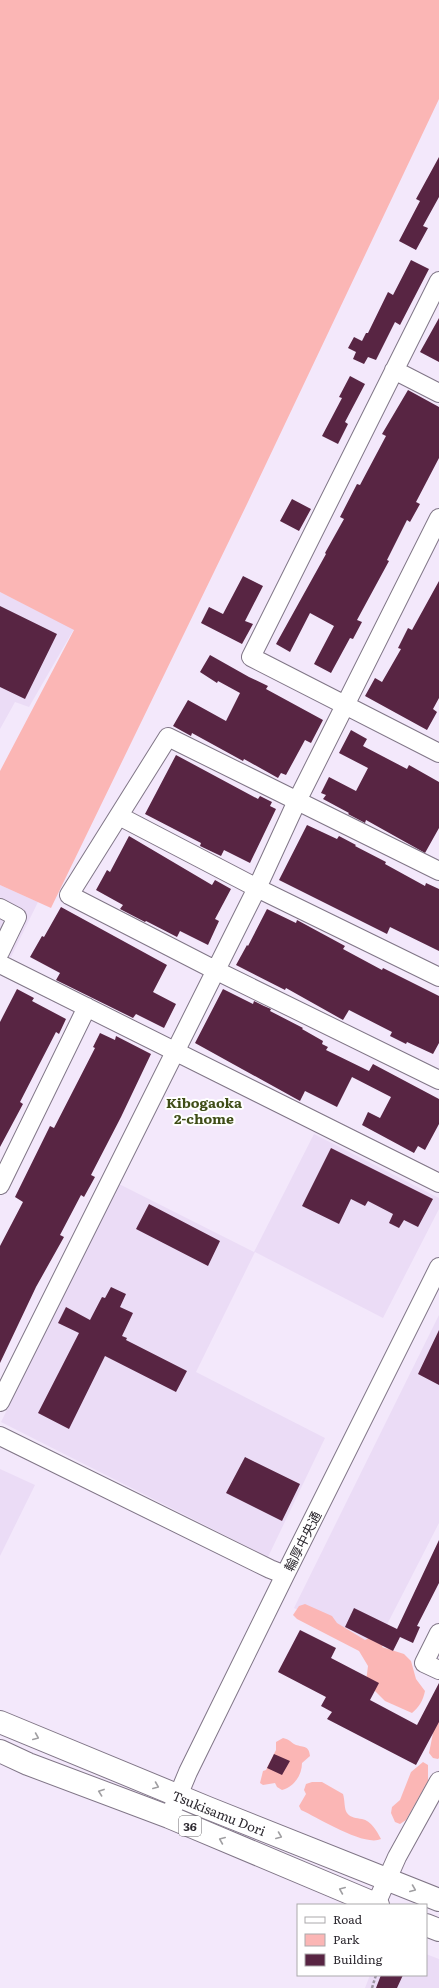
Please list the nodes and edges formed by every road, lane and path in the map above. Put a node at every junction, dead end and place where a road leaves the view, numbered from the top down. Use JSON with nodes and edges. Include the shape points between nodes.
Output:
{"nodes":[{"id":1,"x":439,"y":281,"type":"edge"},
{"id":2,"x":394,"y":370,"type":"junction"},
{"id":3,"x":439,"y":392,"type":"edge"},
{"id":4,"x":439,"y":518,"type":"edge"},
{"id":5,"x":344,"y":706,"type":"junction"},
{"id":6,"x":439,"y":753,"type":"edge"},
{"id":7,"x":297,"y":801,"type":"junction"},
{"id":8,"x":119,"y":816,"type":"junction"},
{"id":9,"x":439,"y":871,"type":"edge"},
{"id":10,"x":257,"y":888,"type":"junction"},
{"id":11,"x":0,"y":908,"type":"edge"},
{"id":12,"x":0,"y":952,"type":"edge"},
{"id":13,"x":0,"y":964,"type":"edge"},
{"id":14,"x":215,"y":970,"type":"junction"},
{"id":15,"x":439,"y":977,"type":"edge"},
{"id":16,"x":87,"y":1007,"type":"junction"},
{"id":17,"x":175,"y":1051,"type":"junction"},
{"id":18,"x":439,"y":1080,"type":"edge"},
{"id":19,"x":439,"y":1183,"type":"edge"},
{"id":20,"x":0,"y":1185,"type":"edge"},
{"id":21,"x":439,"y":1267,"type":"edge"},
{"id":22,"x":0,"y":1402,"type":"edge"},
{"id":23,"x":0,"y":1436,"type":"edge"},
{"id":24,"x":285,"y":1575,"type":"junction"},
{"id":25,"x":439,"y":1633,"type":"edge"},
{"id":26,"x":439,"y":1670,"type":"edge"},
{"id":27,"x":0,"y":1722,"type":"edge"},
{"id":28,"x":0,"y":1752,"type":"edge"},
{"id":29,"x":439,"y":1781,"type":"edge"},
{"id":30,"x":178,"y":1795,"type":"junction"},
{"id":31,"x":169,"y":1816,"type":"junction"},
{"id":32,"x":387,"y":1879,"type":"junction"},
{"id":33,"x":439,"y":1900,"type":"edge"},
{"id":34,"x":375,"y":1904,"type":"edge"},
{"id":35,"x":377,"y":1904,"type":"edge"},
{"id":36,"x":427,"y":1925,"type":"edge"},
{"id":37,"x":439,"y":1930,"type":"edge"},
{"id":38,"x":376,"y":1976,"type":"edge"},
{"id":39,"x":372,"y":1988,"type":"edge"}],
"edges":[{"from":1,"to":2,"type":"street"},
{"from":2,"to":3,"type":"street"},
{"from":2,"to":5,"type":"street","via":[[251,657]]},
{"from":4,"to":5,"type":"street"},
{"from":5,"to":6,"type":"street"},
{"from":5,"to":7,"type":"street"},
{"from":7,"to":8,"type":"street","via":[[168,737]]},
{"from":7,"to":9,"type":"street"},
{"from":7,"to":10,"type":"street"},
{"from":8,"to":10,"type":"street"},
{"from":8,"to":14,"type":"street","via":[[69,895]]},
{"from":10,"to":14,"type":"street"},
{"from":10,"to":15,"type":"street"},
{"from":11,"to":12,"type":"street","via":[[17,917]]},
{"from":13,"to":16,"type":"street"},
{"from":14,"to":17,"type":"street"},
{"from":14,"to":18,"type":"street"},
{"from":16,"to":17,"type":"street"},
{"from":16,"to":20,"type":"street"},
{"from":17,"to":19,"type":"street"},
{"from":17,"to":22,"type":"street"},
{"from":21,"to":24,"type":"street","name":"輪厚中央通"},
{"from":23,"to":24,"type":"street"},
{"from":24,"to":30,"type":"street","name":"輪厚中央通"},
{"from":25,"to":26,"type":"street","via":[[424,1663]]},
{"from":27,"to":30,"type":"highway","name":"Tsukisamu Dori","number":"36","one_way":true},
{"from":31,"to":28,"type":"highway","name":"Tsukisamu Dori","number":"36","one_way":true},
{"from":29,"to":32,"type":"street"},
{"from":30,"to":31,"type":"street","name":"輪厚中央通"},
{"from":30,"to":32,"type":"highway","name":"Tsukisamu Dori","number":"36","one_way":true},
{"from":34,"to":31,"type":"highway","name":"Tsukisamu Dori","number":"36","one_way":true},
{"from":32,"to":33,"type":"highway","name":"Tsukisamu Dori","number":"36","one_way":true},
{"from":32,"to":35,"type":"street"},
{"from":36,"to":37,"type":"highway"},
{"from":38,"to":39,"type":"path"}]}
